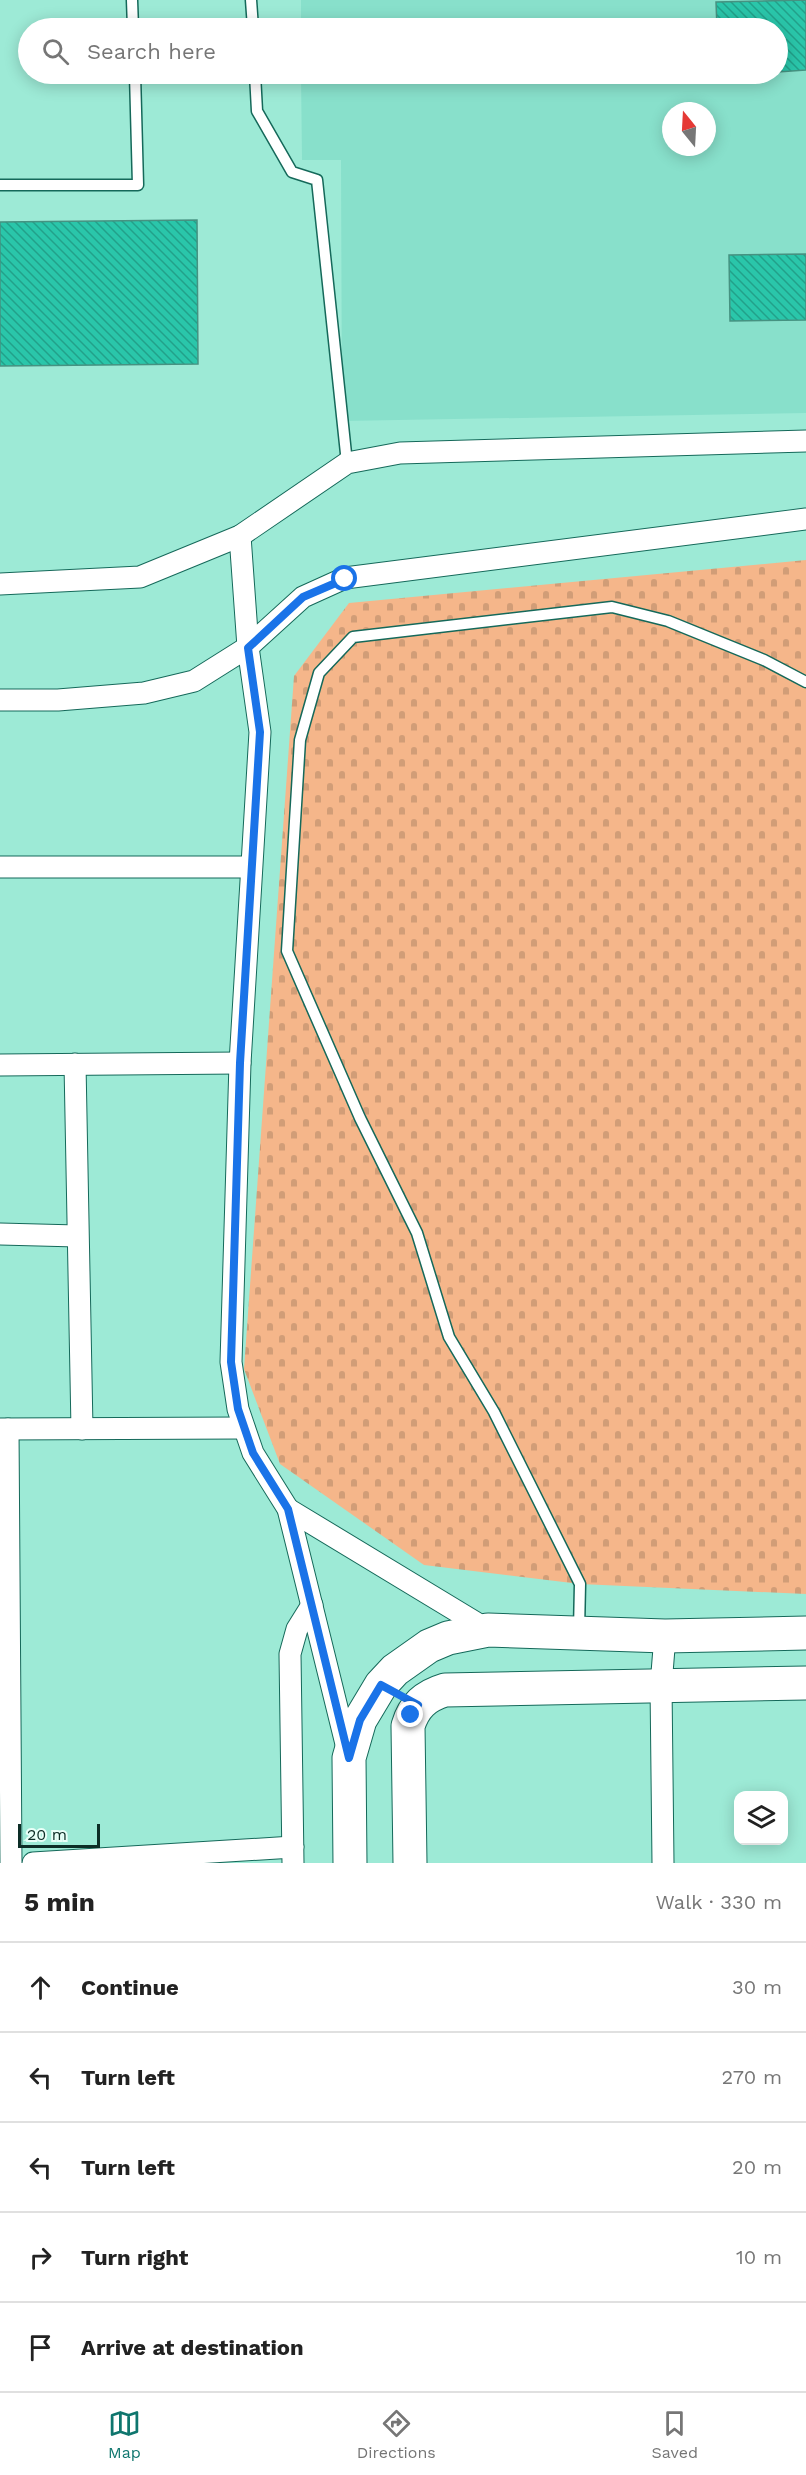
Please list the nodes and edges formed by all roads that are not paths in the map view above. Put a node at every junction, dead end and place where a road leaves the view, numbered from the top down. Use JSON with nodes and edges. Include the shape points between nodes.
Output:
{"nodes":[{"id":1,"x":132,"y":0,"type":"edge"},
{"id":2,"x":251,"y":0,"type":"edge"},
{"id":3,"x":133,"y":18,"type":"edge"},
{"id":4,"x":252,"y":18,"type":"edge"},
{"id":5,"x":135,"y":84,"type":"edge"},
{"id":6,"x":256,"y":84,"type":"edge"},
{"id":7,"x":0,"y":185,"type":"edge"},
{"id":8,"x":806,"y":441,"type":"edge"},
{"id":9,"x":347,"y":463,"type":"junction"},
{"id":10,"x":806,"y":519,"type":"edge"},
{"id":11,"x":240,"y":536,"type":"junction"},
{"id":12,"x":0,"y":584,"type":"edge"},
{"id":13,"x":248,"y":648,"type":"junction"},
{"id":14,"x":806,"y":682,"type":"edge"},
{"id":15,"x":0,"y":700,"type":"edge"},
{"id":16,"x":0,"y":867,"type":"edge"},
{"id":17,"x":251,"y":867,"type":"junction"},
{"id":18,"x":240,"y":1063,"type":"junction"},
{"id":19,"x":75,"y":1064,"type":"junction"},
{"id":20,"x":0,"y":1065,"type":"edge"},
{"id":21,"x":0,"y":1234,"type":"edge"},
{"id":22,"x":77,"y":1236,"type":"junction"},
{"id":23,"x":244,"y":1428,"type":"junction"},
{"id":24,"x":4,"y":1429,"type":"edge"},
{"id":25,"x":82,"y":1429,"type":"junction"},
{"id":26,"x":4,"y":1467,"type":"edge"},
{"id":27,"x":288,"y":1509,"type":"junction"},
{"id":28,"x":312,"y":1605,"type":"junction"},
{"id":29,"x":488,"y":1630,"type":"junction"},
{"id":30,"x":579,"y":1633,"type":"junction"},
{"id":31,"x":806,"y":1633,"type":"edge"},
{"id":32,"x":665,"y":1636,"type":"junction"},
{"id":33,"x":806,"y":1683,"type":"edge"},
{"id":34,"x":381,"y":1685,"type":"junction"},
{"id":35,"x":662,"y":1685,"type":"junction"},
{"id":36,"x":418,"y":1705,"type":"junction"},
{"id":37,"x":5,"y":1711,"type":"edge"},
{"id":38,"x":349,"y":1758,"type":"junction"},
{"id":39,"x":293,"y":1855,"type":"edge"},
{"id":40,"x":11,"y":1863,"type":"edge"},
{"id":41,"x":33,"y":1863,"type":"edge"},
{"id":42,"x":350,"y":1863,"type":"edge"},
{"id":43,"x":410,"y":1863,"type":"edge"},
{"id":44,"x":663,"y":1863,"type":"edge"}],
"edges":[{"from":1,"to":3,"type":"lane"},
{"from":2,"to":4,"type":"lane"},
{"from":5,"to":7,"type":"lane","via":[[138,185]]},
{"from":6,"to":9,"type":"lane","via":[[257,111],[292,172],[317,180]]},
{"from":8,"to":9,"type":"street","via":[[400,453]]},
{"from":9,"to":11,"type":"street"},
{"from":10,"to":13,"type":"street","via":[[345,579],[303,597]]},
{"from":11,"to":12,"type":"street","via":[[140,578]]},
{"from":11,"to":13,"type":"street"},
{"from":13,"to":15,"type":"street","via":[[194,681],[144,693]]},
{"from":13,"to":17,"type":"street","via":[[260,732]]},
{"from":14,"to":30,"type":"lane","via":[[764,660],[668,621],[612,606],[353,637],[319,673],[300,740],[287,951],[360,1118],[417,1233],[448,1337],[494,1412],[580,1584]]},
{"from":16,"to":17,"type":"street"},
{"from":17,"to":18,"type":"street"},
{"from":18,"to":19,"type":"street"},
{"from":18,"to":23,"type":"street","via":[[231,1362]]},
{"from":19,"to":20,"type":"street"},
{"from":19,"to":22,"type":"street"},
{"from":21,"to":22,"type":"street"},
{"from":22,"to":25,"type":"street"},
{"from":23,"to":25,"type":"street"},
{"from":23,"to":27,"type":"street","via":[[253,1453]]},
{"from":24,"to":25,"type":"street"},
{"from":24,"to":26,"type":"street"},
{"from":26,"to":37,"type":"street"},
{"from":27,"to":28,"type":"street"},
{"from":27,"to":29,"type":"street"},
{"from":28,"to":38,"type":"street"},
{"from":28,"to":39,"type":"street","via":[[297,1629],[290,1654]]},
{"from":29,"to":30,"type":"main road"},
{"from":29,"to":34,"type":"main road","via":[[468,1632],[429,1646]]},
{"from":30,"to":32,"type":"main road"},
{"from":31,"to":32,"type":"main road"},
{"from":32,"to":35,"type":"street"},
{"from":33,"to":35,"type":"main road"},
{"from":34,"to":36,"type":"main road"},
{"from":34,"to":38,"type":"main road","via":[[360,1720]]},
{"from":35,"to":36,"type":"main road","via":[[444,1690]]},
{"from":35,"to":44,"type":"street"},
{"from":36,"to":43,"type":"main road","via":[[408,1726]]},
{"from":37,"to":40,"type":"street"},
{"from":38,"to":42,"type":"main road"},
{"from":39,"to":41,"type":"street"}]}
